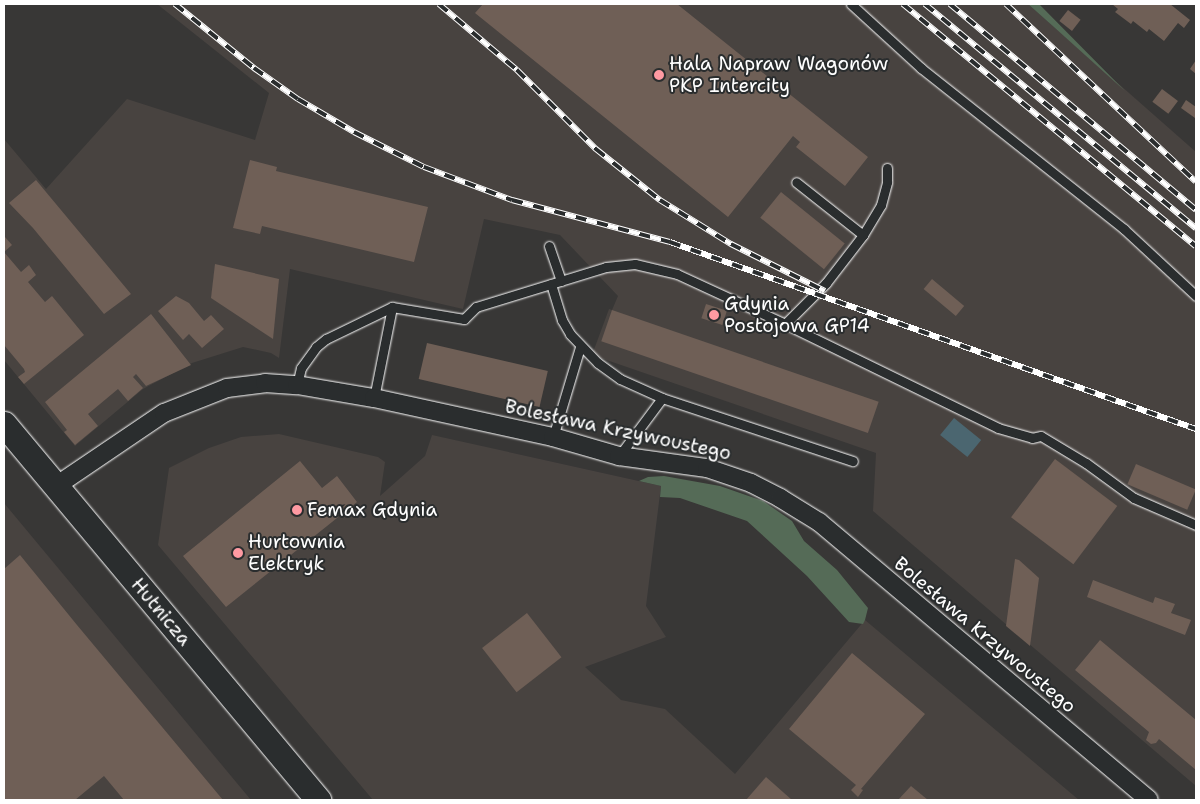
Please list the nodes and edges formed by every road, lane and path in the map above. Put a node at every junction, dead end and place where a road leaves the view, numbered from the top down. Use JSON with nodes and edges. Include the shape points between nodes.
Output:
{"nodes":[{"id":1,"x":852,"y":4,"type":"edge"},
{"id":2,"x":887,"y":168,"type":"dead end"},
{"id":3,"x":796,"y":182,"type":"dead end"},
{"id":4,"x":863,"y":235,"type":"junction"},
{"id":5,"x":550,"y":246,"type":"dead end"},
{"id":6,"x":561,"y":281,"type":"junction"},
{"id":7,"x":551,"y":284,"type":"junction"},
{"id":8,"x":1196,"y":296,"type":"edge"},
{"id":9,"x":392,"y":307,"type":"junction"},
{"id":10,"x":785,"y":324,"type":"junction"},
{"id":11,"x":580,"y":347,"type":"junction"},
{"id":12,"x":297,"y":385,"type":"junction"},
{"id":13,"x":374,"y":398,"type":"junction"},
{"id":14,"x":662,"y":398,"type":"junction"},
{"id":15,"x":4,"y":424,"type":"edge"},
{"id":16,"x":553,"y":437,"type":"junction"},
{"id":17,"x":619,"y":456,"type":"junction"},
{"id":18,"x":853,"y":461,"type":"dead end"},
{"id":19,"x":56,"y":486,"type":"junction"},
{"id":20,"x":1196,"y":524,"type":"edge"},
{"id":21,"x":318,"y":800,"type":"edge"},
{"id":22,"x":1149,"y":800,"type":"edge"}],
"edges":[{"from":1,"to":8,"type":"lane","via":[[921,68],[1124,229]]},
{"from":2,"to":4,"type":"lane","via":[[881,205]]},
{"from":3,"to":4,"type":"lane"},
{"from":4,"to":10,"type":"lane","via":[[826,283]]},
{"from":5,"to":6,"type":"lane"},
{"from":6,"to":7,"type":"lane"},
{"from":6,"to":10,"type":"lane","via":[[606,268],[635,264],[649,266],[695,281]]},
{"from":7,"to":9,"type":"lane","via":[[476,307],[464,318]]},
{"from":7,"to":11,"type":"lane","via":[[562,320]]},
{"from":9,"to":12,"type":"lane","via":[[316,346],[301,368]]},
{"from":9,"to":13,"type":"lane"},
{"from":10,"to":20,"type":"lane","via":[[998,428],[1032,438],[1041,436],[1134,498]]},
{"from":11,"to":14,"type":"lane","via":[[620,378]]},
{"from":11,"to":16,"type":"lane"},
{"from":12,"to":13,"type":"street","name":"Bolesława Krzywoustego"},
{"from":12,"to":19,"type":"street","name":"Bolesława Krzywoustego","via":[[265,382],[227,388],[164,413]]},
{"from":13,"to":16,"type":"street","name":"Bolesława Krzywoustego"},
{"from":14,"to":17,"type":"lane"},
{"from":14,"to":18,"type":"lane"},
{"from":15,"to":19,"type":"main road","name":"Hutnicza"},
{"from":16,"to":17,"type":"street","name":"Bolesława Krzywoustego"},
{"from":17,"to":22,"type":"street","name":"Bolesława Krzywoustego","via":[[707,468],[758,487],[819,522]]},
{"from":19,"to":21,"type":"main road","name":"Hutnicza"}]}
